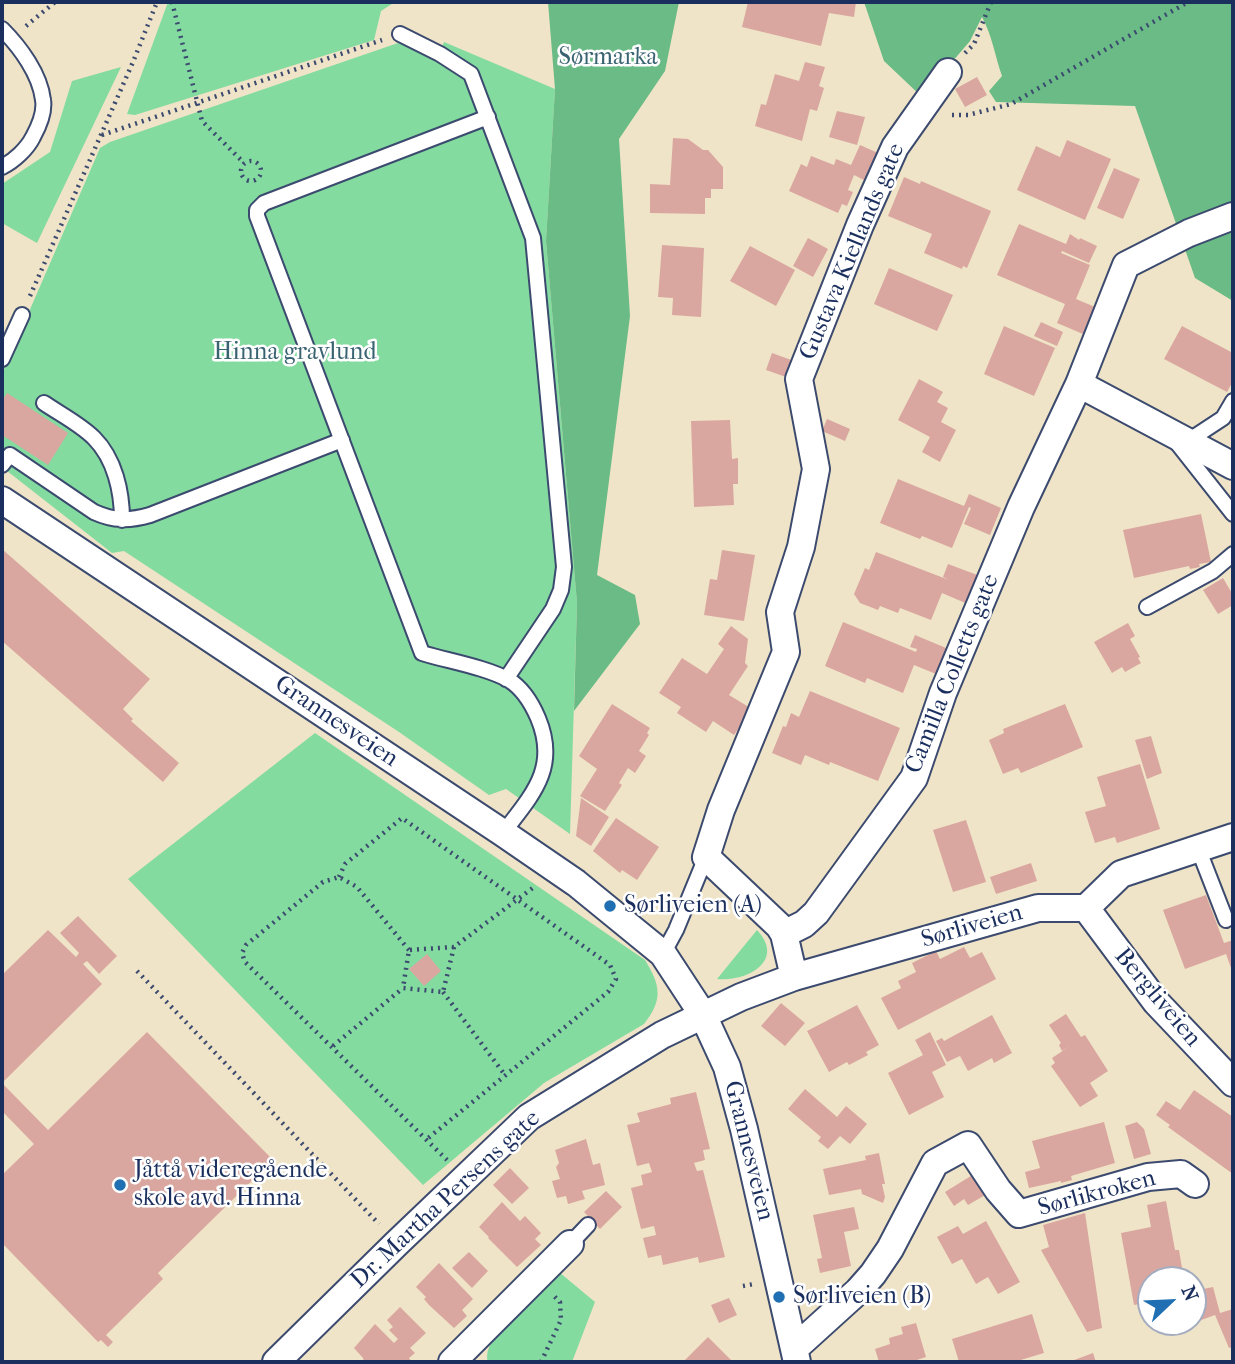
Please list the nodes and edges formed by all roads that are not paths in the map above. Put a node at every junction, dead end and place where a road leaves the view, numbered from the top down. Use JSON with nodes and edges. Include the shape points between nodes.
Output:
{"nodes":[{"id":1,"x":2,"y":29,"type":"edge"},
{"id":2,"x":400,"y":34,"type":"road end"},
{"id":3,"x":948,"y":72,"type":"road end"},
{"id":4,"x":488,"y":117,"type":"junction"},
{"id":5,"x":2,"y":167,"type":"edge"},
{"id":6,"x":1233,"y":216,"type":"edge"},
{"id":7,"x":22,"y":315,"type":"road end"},
{"id":8,"x":2,"y":359,"type":"edge"},
{"id":9,"x":1079,"y":384,"type":"junction"},
{"id":10,"x":1233,"y":401,"type":"edge"},
{"id":11,"x":44,"y":403,"type":"dead end"},
{"id":12,"x":1165,"y":428,"type":"junction"},
{"id":13,"x":342,"y":440,"type":"junction"},
{"id":14,"x":1188,"y":441,"type":"junction"},
{"id":15,"x":2,"y":465,"type":"edge"},
{"id":16,"x":1233,"y":466,"type":"edge"},
{"id":17,"x":2,"y":500,"type":"edge"},
{"id":18,"x":1233,"y":513,"type":"edge"},
{"id":19,"x":122,"y":520,"type":"junction"},
{"id":20,"x":1233,"y":554,"type":"edge"},
{"id":21,"x":1147,"y":607,"type":"dead end"},
{"id":22,"x":506,"y":679,"type":"junction"},
{"id":23,"x":503,"y":833,"type":"junction"},
{"id":24,"x":1233,"y":837,"type":"edge"},
{"id":25,"x":1198,"y":848,"type":"junction"},
{"id":26,"x":706,"y":857,"type":"junction"},
{"id":27,"x":1086,"y":908,"type":"junction"},
{"id":28,"x":1226,"y":920,"type":"dead end"},
{"id":29,"x":784,"y":934,"type":"junction"},
{"id":30,"x":663,"y":954,"type":"junction"},
{"id":31,"x":794,"y":977,"type":"junction"},
{"id":32,"x":703,"y":1015,"type":"junction"},
{"id":33,"x":1233,"y":1083,"type":"edge"},
{"id":34,"x":1195,"y":1184,"type":"dead end"},
{"id":35,"x":588,"y":1225,"type":"dead end"},
{"id":36,"x":570,"y":1244,"type":"joint"},
{"id":37,"x":796,"y":1355,"type":"edge"},
{"id":38,"x":461,"y":1359,"type":"edge"},
{"id":39,"x":276,"y":1362,"type":"edge"}],
"edges":[{"from":1,"to":5,"type":"lane","via":[[36,74],[44,101],[29,146]]},
{"from":2,"to":4,"type":"lane","via":[[471,74]]},
{"from":3,"to":26,"type":"street","name":"Gustava Kiellands gate","via":[[890,158],[799,379],[816,469],[801,547],[780,612],[786,652]]},
{"from":4,"to":13,"type":"lane","via":[[264,203],[257,210]]},
{"from":4,"to":22,"type":"lane","via":[[533,238],[564,567],[553,609]]},
{"from":6,"to":9,"type":"street","name":"Camilla Colletts gate","via":[[1126,265]]},
{"from":7,"to":8,"type":"lane"},
{"from":9,"to":12,"type":"street"},
{"from":9,"to":29,"type":"street","name":"Camilla Colletts gate","via":[[1021,507],[943,693],[914,778],[816,914]]},
{"from":10,"to":14,"type":"lane","via":[[1223,418]]},
{"from":11,"to":19,"type":"lane","via":[[101,445],[118,483]]},
{"from":12,"to":14,"type":"street"},
{"from":12,"to":18,"type":"lane"},
{"from":13,"to":19,"type":"lane","via":[[150,514]]},
{"from":13,"to":22,"type":"lane","via":[[422,653]]},
{"from":14,"to":16,"type":"street"},
{"from":15,"to":19,"type":"lane","via":[[10,455],[94,512]]},
{"from":17,"to":23,"type":"street","name":"Grannesveien"},
{"from":20,"to":21,"type":"lane","via":[[1213,571]]},
{"from":22,"to":23,"type":"lane","via":[[525,695],[535,712],[546,752],[536,788]]},
{"from":23,"to":30,"type":"street","name":"Grannesveien"},
{"from":24,"to":25,"type":"street"},
{"from":25,"to":27,"type":"street","via":[[1121,874]]},
{"from":25,"to":28,"type":"lane"},
{"from":26,"to":29,"type":"street"},
{"from":26,"to":30,"type":"lane"},
{"from":27,"to":31,"type":"street","name":"Sørliveien","via":[[1038,908]]},
{"from":27,"to":33,"type":"street","name":"Bergliveien","via":[[1156,1002]]},
{"from":29,"to":31,"type":"street"},
{"from":30,"to":32,"type":"street","name":"Grannesveien"},
{"from":31,"to":32,"type":"street","name":"Sørliveien"},
{"from":32,"to":37,"type":"street","name":"Grannesveien","via":[[727,1067],[744,1129]]},
{"from":32,"to":39,"type":"street","name":"Dr. Martha Persens gate","via":[[529,1117]]},
{"from":34,"to":37,"type":"street","name":"Sørlikroken","via":[[1181,1174],[1148,1177],[1019,1214],[968,1145],[935,1163],[873,1274]]},
{"from":35,"to":36,"type":"lane"},
{"from":36,"to":38,"type":"street"}]}
